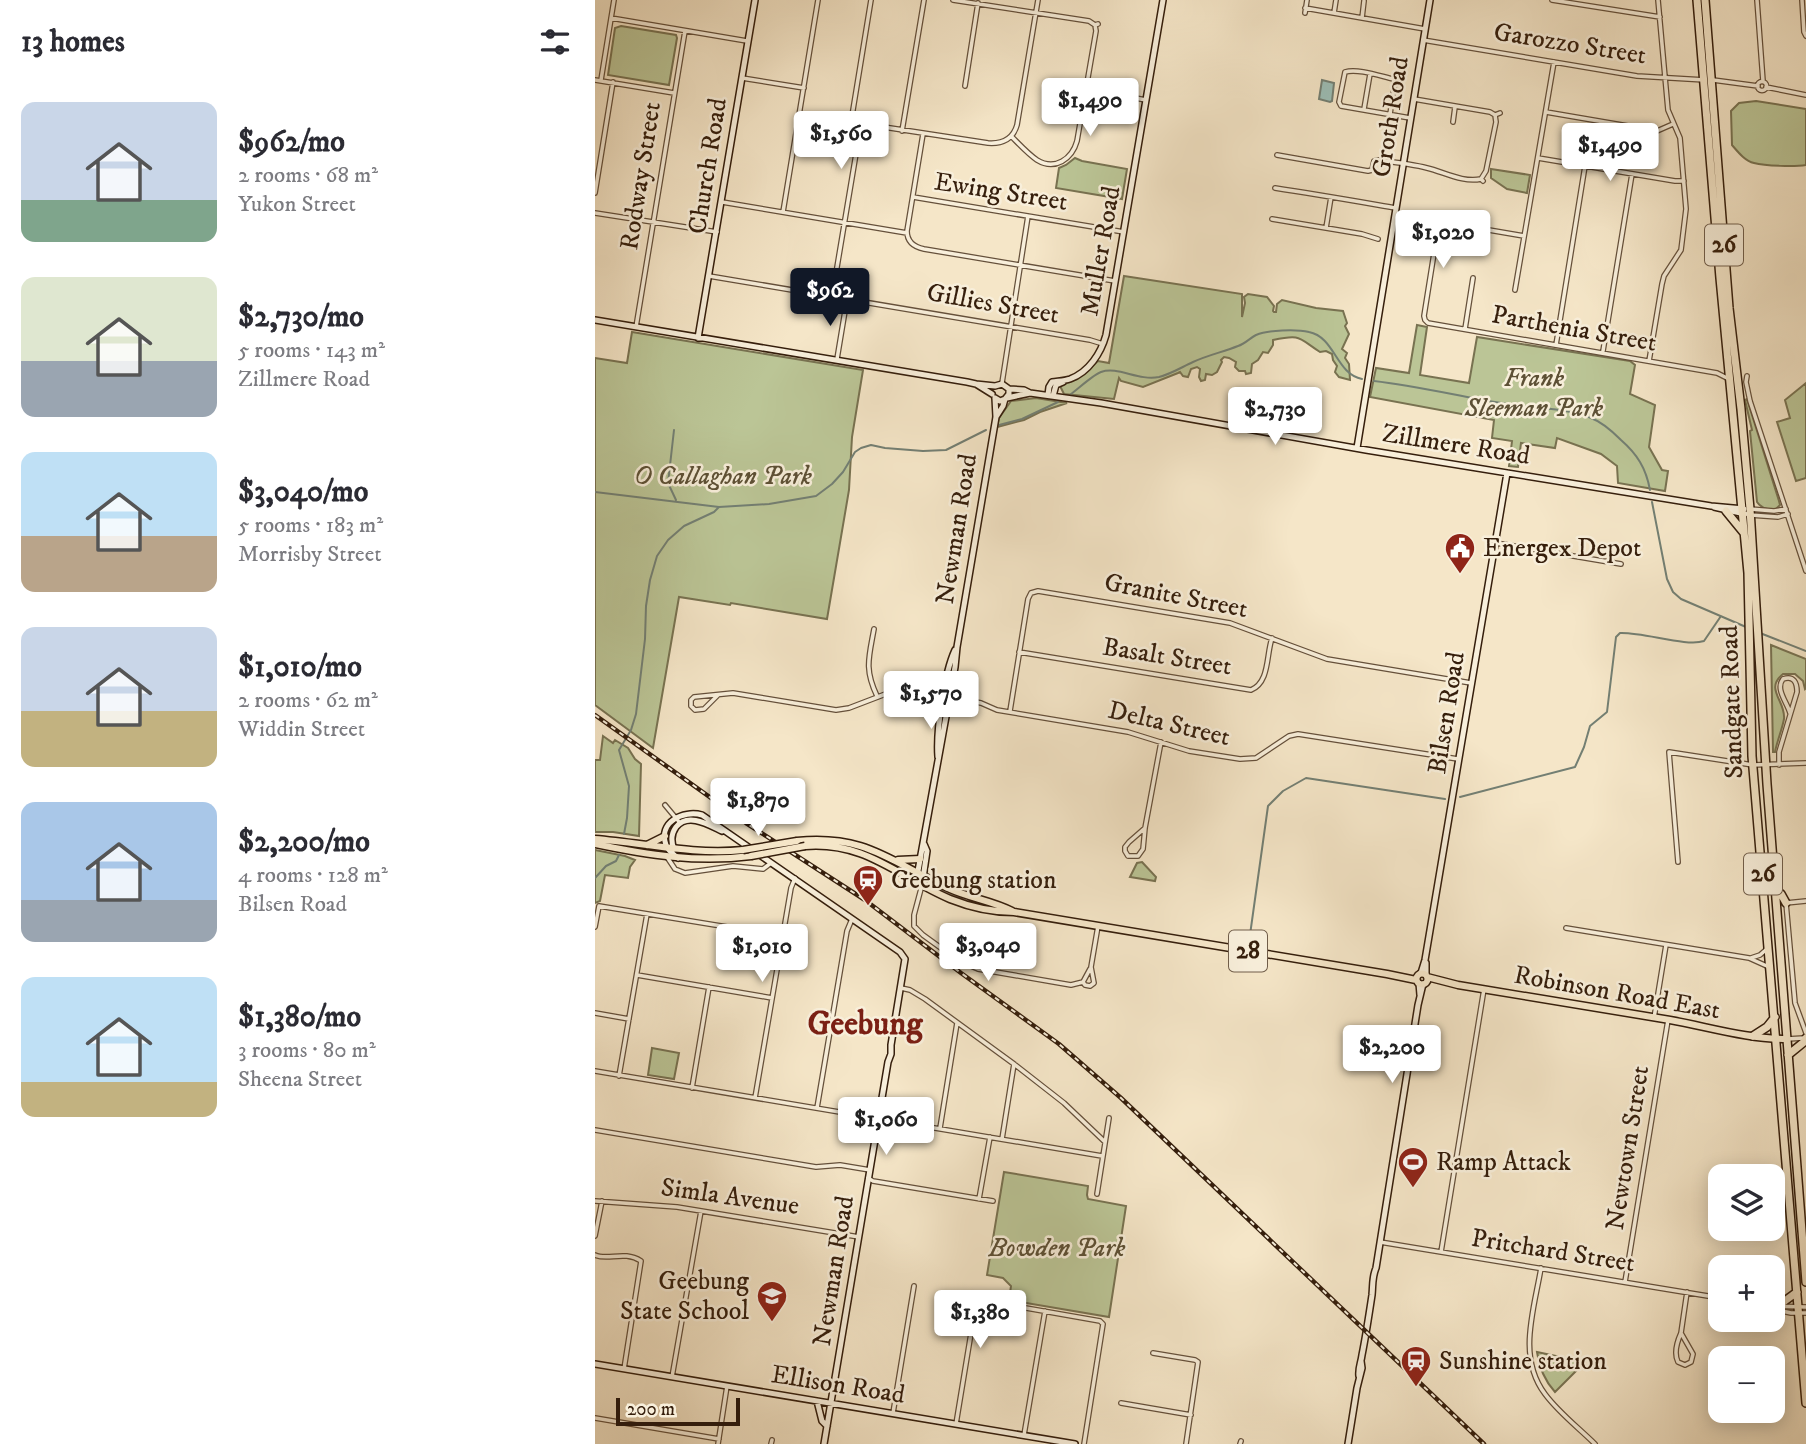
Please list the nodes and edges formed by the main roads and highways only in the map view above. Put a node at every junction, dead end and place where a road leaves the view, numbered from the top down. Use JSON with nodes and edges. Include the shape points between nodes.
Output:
{"nodes":[{"id":1,"x":755,"y":0,"type":"edge"},
{"id":2,"x":1163,"y":0,"type":"edge"},
{"id":3,"x":1430,"y":0,"type":"edge"},
{"id":4,"x":1697,"y":0,"type":"edge"},
{"id":5,"x":1705,"y":0,"type":"edge"},
{"id":6,"x":1707,"y":80,"type":"junction"},
{"id":7,"x":595,"y":320,"type":"edge"},
{"id":8,"x":700,"y":324,"type":"junction"},
{"id":9,"x":698,"y":338,"type":"junction"},
{"id":10,"x":707,"y":340,"type":"junction"},
{"id":11,"x":977,"y":384,"type":"junction"},
{"id":12,"x":995,"y":386,"type":"junction"},
{"id":13,"x":1009,"y":388,"type":"junction"},
{"id":14,"x":1030,"y":393,"type":"junction"},
{"id":15,"x":994,"y":396,"type":"junction"},
{"id":16,"x":1051,"y":396,"type":"junction"},
{"id":17,"x":1006,"y":399,"type":"junction"},
{"id":18,"x":996,"y":417,"type":"junction"},
{"id":19,"x":1357,"y":448,"type":"junction"},
{"id":20,"x":1507,"y":473,"type":"junction"},
{"id":21,"x":1711,"y":506,"type":"junction"},
{"id":22,"x":1726,"y":511,"type":"junction"},
{"id":23,"x":1746,"y":511,"type":"junction"},
{"id":24,"x":1744,"y":533,"type":"junction"},
{"id":25,"x":1754,"y":620,"type":"junction"},
{"id":26,"x":678,"y":821,"type":"junction"},
{"id":27,"x":665,"y":836,"type":"junction"},
{"id":28,"x":595,"y":841,"type":"edge"},
{"id":29,"x":924,"y":844,"type":"junction"},
{"id":30,"x":647,"y":845,"type":"junction"},
{"id":31,"x":670,"y":848,"type":"junction"},
{"id":32,"x":678,"y":858,"type":"junction"},
{"id":33,"x":920,"y":859,"type":"junction"},
{"id":34,"x":897,"y":861,"type":"junction"},
{"id":35,"x":921,"y":874,"type":"junction"},
{"id":36,"x":919,"y":883,"type":"junction"},
{"id":37,"x":1776,"y":890,"type":"junction"},
{"id":38,"x":1786,"y":903,"type":"road end"},
{"id":39,"x":1014,"y":912,"type":"junction"},
{"id":40,"x":1422,"y":979,"type":"junction"},
{"id":41,"x":1775,"y":1017,"type":"junction"},
{"id":42,"x":1753,"y":1036,"type":"junction"},
{"id":43,"x":1806,"y":1036,"type":"edge"},
{"id":44,"x":1776,"y":1039,"type":"junction"},
{"id":45,"x":1787,"y":1039,"type":"junction"},
{"id":46,"x":1788,"y":1055,"type":"junction"},
{"id":47,"x":1806,"y":1282,"type":"edge"},
{"id":48,"x":1797,"y":1292,"type":"junction"},
{"id":49,"x":1785,"y":1300,"type":"edge"},
{"id":50,"x":1802,"y":1310,"type":"edge"},
{"id":51,"x":595,"y":1364,"type":"edge"},
{"id":52,"x":817,"y":1401,"type":"junction"},
{"id":53,"x":831,"y":1403,"type":"junction"},
{"id":54,"x":1806,"y":1403,"type":"edge"},
{"id":55,"x":827,"y":1426,"type":"junction"},
{"id":56,"x":824,"y":1444,"type":"edge"},
{"id":57,"x":1075,"y":1444,"type":"edge"},
{"id":58,"x":1347,"y":1444,"type":"edge"}],
"edges":[{"from":1,"to":8,"type":"main road","name":"Church Road"},
{"from":2,"to":16,"type":"main road","name":"Muller Road","via":[[1103,344],[1086,368],[1052,382]]},
{"from":3,"to":19,"type":"main road","name":"Groth Road"},
{"from":4,"to":6,"type":"highway","name":"Sandgate Road","number":"26"},
{"from":5,"to":6,"type":"highway","name":"Sandgate Road","number":"26"},
{"from":6,"to":23,"type":"highway","name":"Sandgate Road","number":"26","via":[[1720,278]]},
{"from":6,"to":23,"type":"highway","name":"Sandgate Road","number":"26","via":[[1741,409]]},
{"from":7,"to":9,"type":"main road"},
{"from":8,"to":9,"type":"main road","name":"Church Road"},
{"from":8,"to":10,"type":"main road"},
{"from":9,"to":10,"type":"main road"},
{"from":10,"to":11,"type":"main road"},
{"from":11,"to":12,"type":"main road"},
{"from":11,"to":15,"type":"main road"},
{"from":12,"to":13,"type":"main road"},
{"from":12,"to":15,"type":"main road"},
{"from":13,"to":14,"type":"main road","name":"Zillmere Road"},
{"from":13,"to":17,"type":"main road"},
{"from":14,"to":16,"type":"main road","name":"Zillmere Road"},
{"from":14,"to":17,"type":"main road","name":"Zillmere Road"},
{"from":15,"to":17,"type":"main road"},
{"from":15,"to":18,"type":"main road","name":"Newman Road"},
{"from":16,"to":19,"type":"main road","name":"Zillmere Road"},
{"from":17,"to":18,"type":"main road","name":"Newman Road"},
{"from":18,"to":29,"type":"main road","name":"Newman Road","via":[[957,647],[949,666]]},
{"from":19,"to":20,"type":"main road","name":"Zillmere Road"},
{"from":20,"to":21,"type":"main road","name":"Zillmere Road"},
{"from":20,"to":40,"type":"main road","name":"Bilsen Road"},
{"from":21,"to":22,"type":"main road","name":"Zillmere Road"},
{"from":21,"to":23,"type":"main road","name":"Zillmere Road"},
{"from":22,"to":23,"type":"main road","name":"Zillmere Road"},
{"from":22,"to":24,"type":"highway"},
{"from":23,"to":24,"type":"highway","name":"Sandgate Road","number":"26"},
{"from":23,"to":25,"type":"highway","name":"Sandgate Road","number":"26"},
{"from":24,"to":25,"type":"highway","name":"Sandgate Road","number":"26"},
{"from":25,"to":37,"type":"highway","name":"Sandgate Road","number":"26"},
{"from":25,"to":41,"type":"highway","name":"Sandgate Road","number":"26","via":[[1750,723]]},
{"from":26,"to":27,"type":"main road","via":[[669,825]]},
{"from":26,"to":31,"type":"main road"},
{"from":26,"to":53,"type":"main road","name":"Newman Road","via":[[688,813],[702,815],[904,957]]},
{"from":27,"to":30,"type":"main road"},
{"from":27,"to":31,"type":"main road"},
{"from":28,"to":30,"type":"main road","number":"28"},
{"from":28,"to":32,"type":"main road","number":"28"},
{"from":29,"to":33,"type":"main road","name":"Newman Road"},
{"from":29,"to":35,"type":"main road","name":"Newman Road","via":[[927,851]]},
{"from":30,"to":31,"type":"main road","number":"28"},
{"from":31,"to":32,"type":"main road"},
{"from":31,"to":34,"type":"main road","name":"Robinson Road East","number":"28","bridge":true,"via":[[707,852],[823,840],[852,843]]},
{"from":32,"to":36,"type":"main road","name":"Robinson Road East","number":"28","bridge":true,"via":[[751,856],[828,846],[878,860]]},
{"from":33,"to":34,"type":"main road"},
{"from":33,"to":35,"type":"main road","name":"Newman Road"},
{"from":34,"to":35,"type":"main road","name":"Robinson Road East","number":"28"},
{"from":35,"to":36,"type":"main road","name":"Newman Road"},
{"from":35,"to":39,"type":"main road","name":"Robinson Road East","number":"28"},
{"from":36,"to":39,"type":"main road","name":"Robinson Road East","number":"28","via":[[964,904]]},
{"from":37,"to":38,"type":"highway"},
{"from":37,"to":45,"type":"highway","name":"Sandgate Road","number":"26"},
{"from":39,"to":40,"type":"main road","name":"Robinson Road East","number":"28"},
{"from":40,"to":42,"type":"main road","name":"Robinson Road East","number":"28"},
{"from":40,"to":58,"type":"main road","name":"Bilsen Road"},
{"from":41,"to":42,"type":"highway"},
{"from":41,"to":44,"type":"highway","name":"Sandgate Road","number":"26"},
{"from":42,"to":44,"type":"main road","name":"Robinson Road East","number":"28"},
{"from":43,"to":46,"type":"highway"},
{"from":44,"to":45,"type":"main road","name":"Robinson Road East","number":"28"},
{"from":44,"to":48,"type":"highway","name":"Sandgate Road","number":"26"},
{"from":45,"to":46,"type":"highway","name":"Sandgate Road","number":"26"},
{"from":46,"to":47,"type":"highway","name":"Sandgate Road","number":"26"},
{"from":48,"to":49,"type":"highway"},
{"from":48,"to":50,"type":"highway","name":"Sandgate Road","number":"26"},
{"from":50,"to":54,"type":"highway","name":"Sandgate Road","number":"26"},
{"from":51,"to":52,"type":"main road","name":"Ellison Road"},
{"from":52,"to":53,"type":"main road","name":"Ellison Road"},
{"from":52,"to":55,"type":"main road"},
{"from":53,"to":55,"type":"main road","name":"Newman Road"},
{"from":53,"to":57,"type":"main road","name":"Ellison Road"},
{"from":55,"to":56,"type":"main road","name":"Newman Road"}]}
